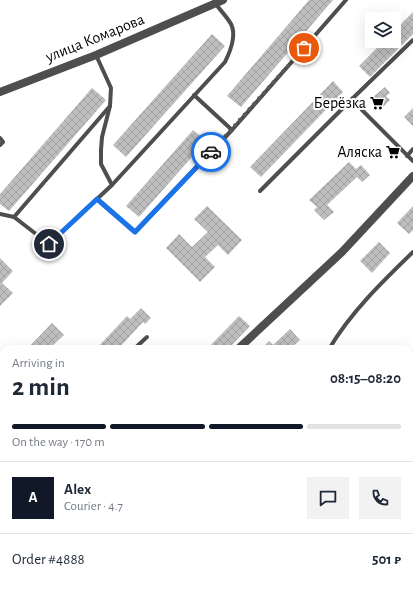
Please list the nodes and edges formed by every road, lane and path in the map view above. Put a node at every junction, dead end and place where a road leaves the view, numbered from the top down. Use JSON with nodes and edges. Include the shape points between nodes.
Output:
{"nodes":[{"id":1,"x":223,"y":0,"type":"edge"},
{"id":2,"x":346,"y":0,"type":"edge"},
{"id":3,"x":214,"y":3,"type":"junction"},
{"id":4,"x":413,"y":40,"type":"edge"},
{"id":5,"x":96,"y":54,"type":"junction"},
{"id":6,"x":0,"y":92,"type":"edge"},
{"id":7,"x":194,"y":95,"type":"junction"},
{"id":8,"x":353,"y":98,"type":"junction"},
{"id":9,"x":110,"y":106,"type":"junction"},
{"id":10,"x":232,"y":130,"type":"junction"},
{"id":11,"x":0,"y":138,"type":"edge"},
{"id":12,"x":0,"y":145,"type":"edge"},
{"id":13,"x":413,"y":149,"type":"edge"},
{"id":14,"x":407,"y":156,"type":"junction"},
{"id":15,"x":413,"y":161,"type":"edge"},
{"id":16,"x":413,"y":176,"type":"edge"},
{"id":17,"x":112,"y":185,"type":"junction"},
{"id":18,"x":260,"y":191,"type":"dead end"},
{"id":19,"x":97,"y":199,"type":"junction"},
{"id":20,"x":0,"y":214,"type":"edge"},
{"id":21,"x":14,"y":217,"type":"junction"},
{"id":22,"x":413,"y":252,"type":"edge"},
{"id":23,"x":146,"y":337,"type":"dead end"},
{"id":24,"x":138,"y":345,"type":"edge"},
{"id":25,"x":242,"y":345,"type":"edge"},
{"id":26,"x":331,"y":345,"type":"edge"}],
"edges":[{"from":1,"to":3,"type":"street","name":"улица Комарова"},
{"from":2,"to":10,"type":"lane"},
{"from":3,"to":5,"type":"street","name":"улица Комарова"},
{"from":3,"to":7,"type":"lane","via":[[231,25],[233,36],[230,52],[225,62]]},
{"from":4,"to":8,"type":"lane"},
{"from":5,"to":6,"type":"street","name":"улица Комарова"},
{"from":5,"to":9,"type":"lane","via":[[111,88]]},
{"from":7,"to":10,"type":"lane"},
{"from":7,"to":17,"type":"lane"},
{"from":8,"to":14,"type":"lane"},
{"from":8,"to":18,"type":"lane"},
{"from":9,"to":17,"type":"lane","via":[[102,137],[101,164]]},
{"from":9,"to":21,"type":"lane"},
{"from":10,"to":19,"type":"lane","via":[[135,232]]},
{"from":11,"to":12,"type":"lane","via":[[3,142]]},
{"from":13,"to":14,"type":"lane"},
{"from":14,"to":15,"type":"lane"},
{"from":16,"to":25,"type":"street","via":[[342,252]]},
{"from":17,"to":19,"type":"lane"},
{"from":19,"to":21,"type":"lane","via":[[49,244]]},
{"from":20,"to":21,"type":"lane"},
{"from":22,"to":26,"type":"lane","via":[[372,292]]},
{"from":23,"to":24,"type":"lane"}]}
